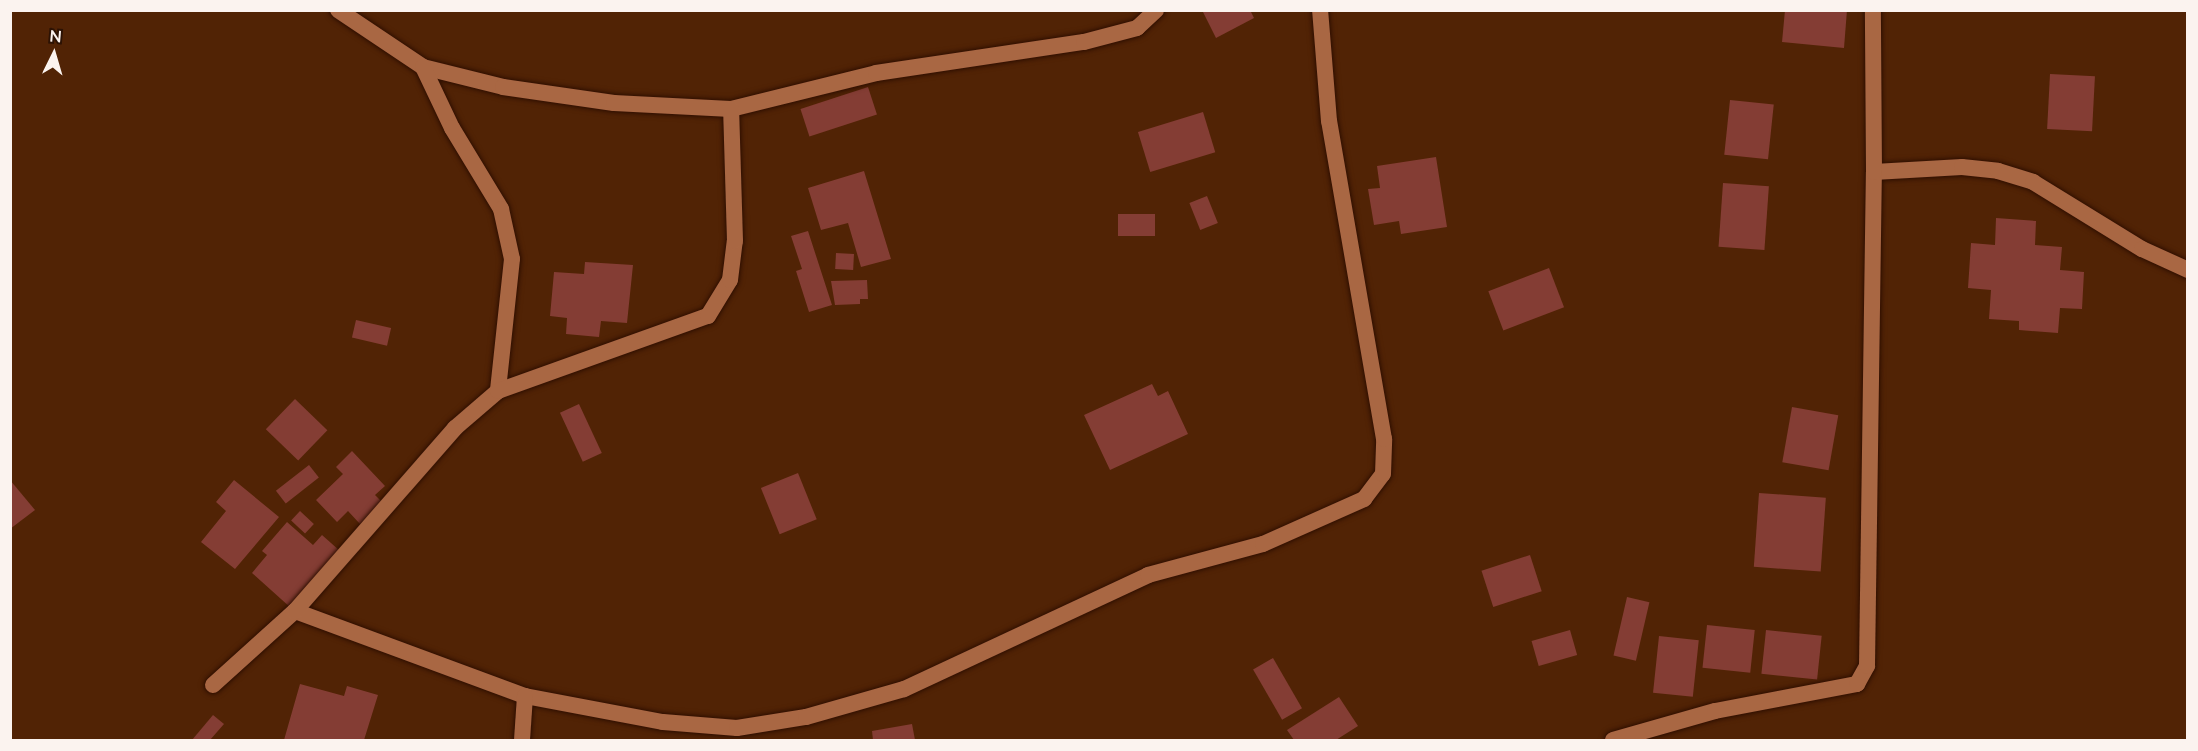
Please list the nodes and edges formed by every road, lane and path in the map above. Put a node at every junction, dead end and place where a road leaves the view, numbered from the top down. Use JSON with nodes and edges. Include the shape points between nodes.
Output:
{"nodes":[{"id":1,"x":338,"y":10,"type":"edge"},
{"id":2,"x":1156,"y":10,"type":"edge"},
{"id":3,"x":1320,"y":10,"type":"edge"},
{"id":4,"x":1873,"y":10,"type":"edge"},
{"id":5,"x":423,"y":66,"type":"junction"},
{"id":6,"x":731,"y":109,"type":"junction"},
{"id":7,"x":1874,"y":172,"type":"junction"},
{"id":8,"x":2187,"y":270,"type":"edge"},
{"id":9,"x":498,"y":392,"type":"junction"},
{"id":10,"x":295,"y":611,"type":"junction"},
{"id":11,"x":213,"y":685,"type":"dead end"},
{"id":12,"x":525,"y":696,"type":"junction"},
{"id":13,"x":522,"y":741,"type":"edge"},
{"id":14,"x":1613,"y":741,"type":"edge"}],
"edges":[{"from":1,"to":5,"type":"street"},
{"from":2,"to":6,"type":"street","via":[[1137,28],[1084,42],[876,73]]},
{"from":3,"to":12,"type":"street","via":[[1329,121],[1384,439],[1383,474],[1364,499],[1263,544],[1148,575],[904,688],[806,717],[726,727],[663,722]]},
{"from":4,"to":7,"type":"street"},
{"from":5,"to":6,"type":"street","via":[[503,87],[614,103]]},
{"from":5,"to":9,"type":"street","via":[[452,128],[501,209],[512,260]]},
{"from":6,"to":9,"type":"street","via":[[735,241],[730,280],[708,316]]},
{"from":7,"to":8,"type":"street","via":[[1962,167],[1998,171],[2033,182],[2142,249]]},
{"from":7,"to":14,"type":"street","via":[[1867,666],[1857,684],[1714,711]]},
{"from":9,"to":10,"type":"street","via":[[455,428]]},
{"from":10,"to":11,"type":"street"},
{"from":10,"to":12,"type":"street"},
{"from":12,"to":13,"type":"street"}]}
